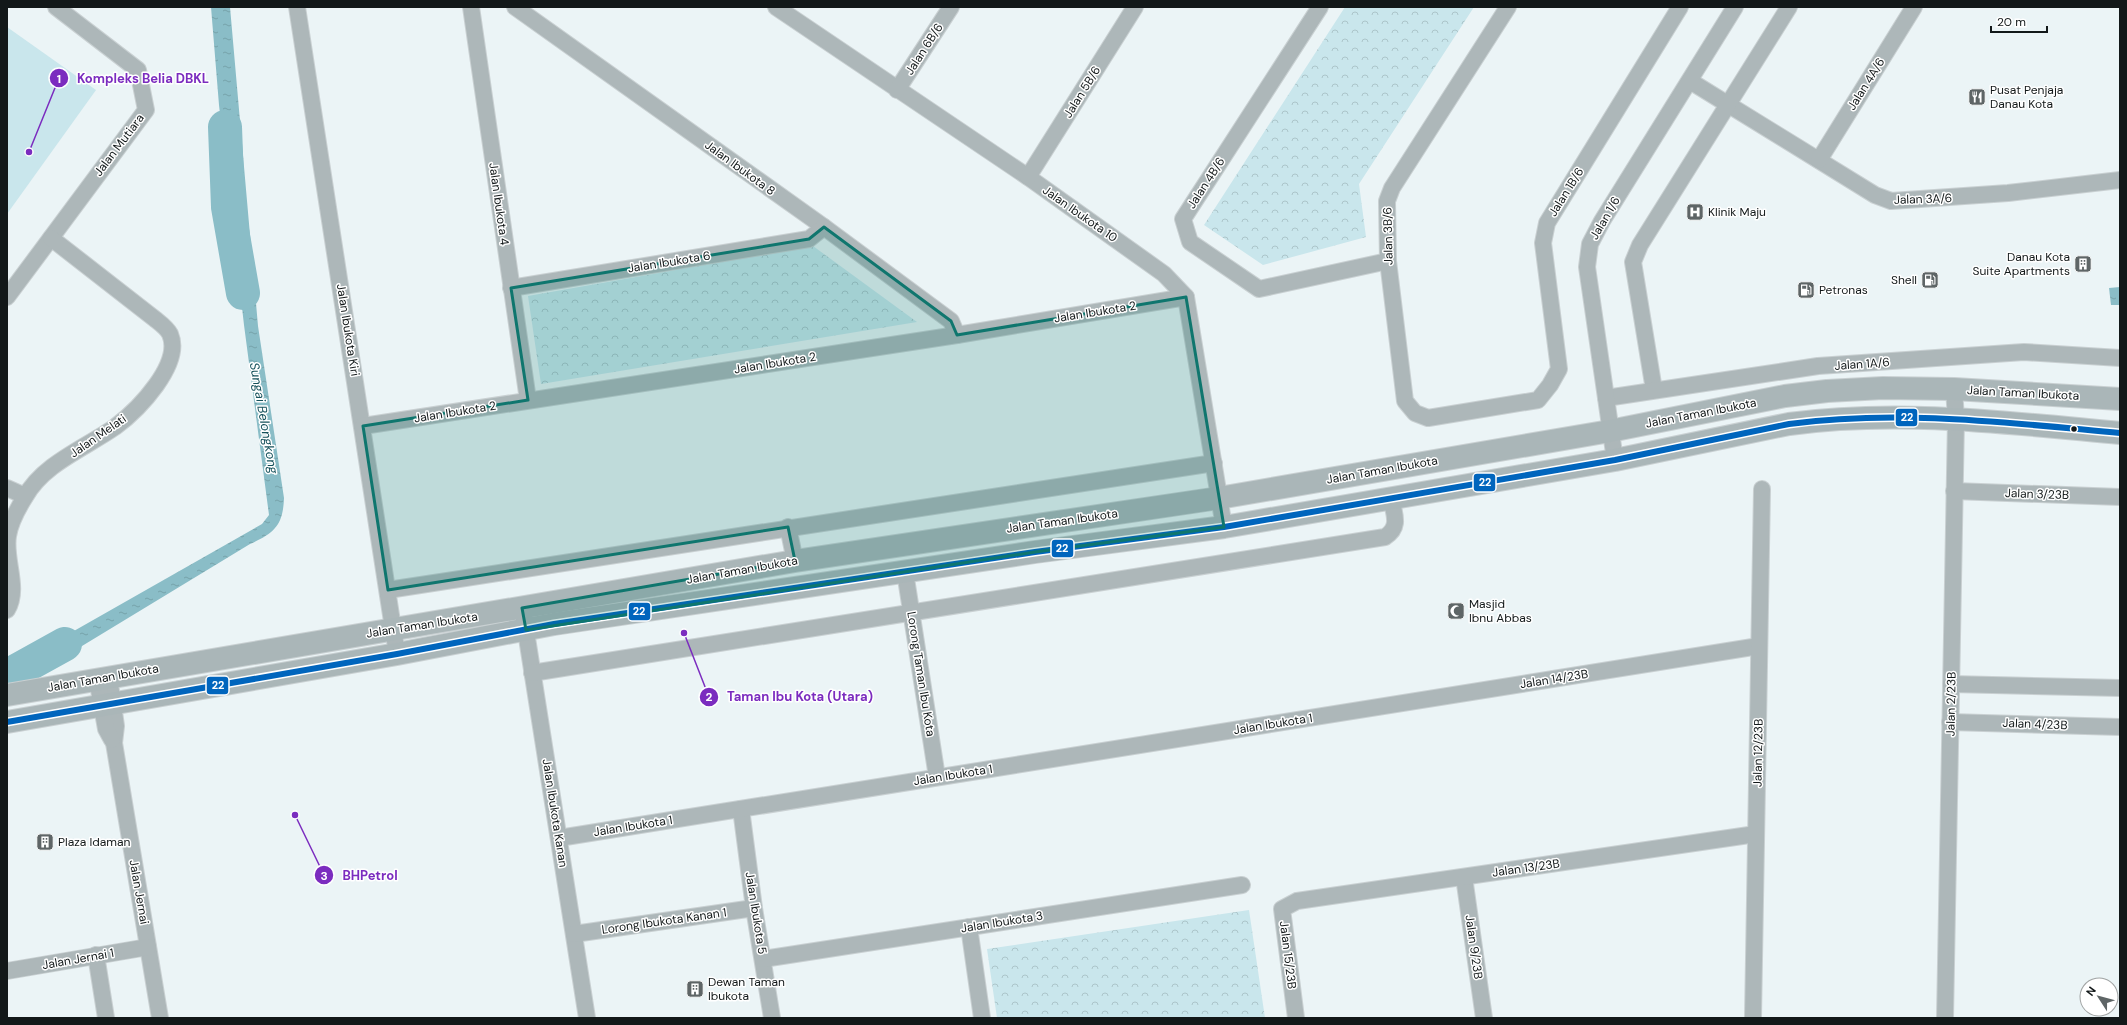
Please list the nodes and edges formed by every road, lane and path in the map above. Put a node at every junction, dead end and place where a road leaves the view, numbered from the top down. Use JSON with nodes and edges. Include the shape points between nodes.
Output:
{"nodes":[{"id":1,"x":56,"y":7,"type":"edge"},
{"id":2,"x":297,"y":7,"type":"edge"},
{"id":3,"x":471,"y":7,"type":"edge"},
{"id":4,"x":515,"y":7,"type":"edge"},
{"id":5,"x":776,"y":7,"type":"edge"},
{"id":6,"x":951,"y":7,"type":"edge"},
{"id":7,"x":1135,"y":7,"type":"edge"},
{"id":8,"x":1320,"y":7,"type":"edge"},
{"id":9,"x":1508,"y":7,"type":"edge"},
{"id":10,"x":1680,"y":7,"type":"edge"},
{"id":11,"x":1735,"y":7,"type":"edge"},
{"id":12,"x":1789,"y":7,"type":"edge"},
{"id":13,"x":1914,"y":7,"type":"edge"},
{"id":14,"x":1690,"y":80,"type":"junction"},
{"id":15,"x":897,"y":90,"type":"junction"},
{"id":16,"x":1728,"y":104,"type":"junction"},
{"id":17,"x":1819,"y":160,"type":"junction"},
{"id":18,"x":1028,"y":177,"type":"junction"},
{"id":19,"x":2120,"y":180,"type":"edge"},
{"id":20,"x":824,"y":227,"type":"junction"},
{"id":21,"x":51,"y":238,"type":"junction"},
{"id":22,"x":1388,"y":261,"type":"junction"},
{"id":23,"x":511,"y":288,"type":"junction"},
{"id":24,"x":7,"y":297,"type":"edge"},
{"id":25,"x":1186,"y":297,"type":"junction"},
{"id":26,"x":957,"y":335,"type":"junction"},
{"id":27,"x":2120,"y":358,"type":"edge"},
{"id":28,"x":1954,"y":389,"type":"junction"},
{"id":29,"x":1654,"y":390,"type":"junction"},
{"id":30,"x":1606,"y":398,"type":"junction"},
{"id":31,"x":2120,"y":399,"type":"edge"},
{"id":32,"x":528,"y":400,"type":"junction"},
{"id":33,"x":1494,"y":408,"type":"joint"},
{"id":34,"x":1956,"y":419,"type":"junction"},
{"id":35,"x":363,"y":426,"type":"junction"},
{"id":36,"x":1610,"y":431,"type":"junction"},
{"id":37,"x":2120,"y":433,"type":"edge"},
{"id":38,"x":1615,"y":460,"type":"junction"},
{"id":39,"x":1214,"y":463,"type":"junction"},
{"id":40,"x":7,"y":488,"type":"edge"},
{"id":41,"x":1762,"y":489,"type":"dead end"},
{"id":42,"x":1954,"y":491,"type":"junction"},
{"id":43,"x":25,"y":496,"type":"junction"},
{"id":44,"x":2120,"y":497,"type":"edge"},
{"id":45,"x":1219,"y":498,"type":"junction"},
{"id":46,"x":1391,"y":498,"type":"junction"},
{"id":47,"x":788,"y":527,"type":"junction"},
{"id":48,"x":1224,"y":527,"type":"junction"},
{"id":49,"x":795,"y":561,"type":"junction"},
{"id":50,"x":905,"y":572,"type":"junction"},
{"id":51,"x":388,"y":590,"type":"junction"},
{"id":52,"x":522,"y":608,"type":"junction"},
{"id":53,"x":7,"y":610,"type":"edge"},
{"id":54,"x":912,"y":613,"type":"junction"},
{"id":55,"x":394,"y":629,"type":"junction"},
{"id":56,"x":526,"y":630,"type":"junction"},
{"id":57,"x":1759,"y":646,"type":"junction"},
{"id":58,"x":397,"y":654,"type":"junction"},
{"id":59,"x":532,"y":674,"type":"junction"},
{"id":60,"x":103,"y":678,"type":"junction"},
{"id":61,"x":1951,"y":684,"type":"junction"},
{"id":62,"x":2120,"y":688,"type":"edge"},
{"id":63,"x":7,"y":695,"type":"edge"},
{"id":64,"x":107,"y":705,"type":"junction"},
{"id":65,"x":1348,"y":712,"type":"joint"},
{"id":66,"x":7,"y":722,"type":"edge"},
{"id":67,"x":1950,"y":722,"type":"junction"},
{"id":68,"x":2120,"y":727,"type":"edge"},
{"id":69,"x":937,"y":777,"type":"junction"},
{"id":70,"x":741,"y":809,"type":"junction"},
{"id":71,"x":1756,"y":834,"type":"junction"},
{"id":72,"x":559,"y":838,"type":"junction"},
{"id":73,"x":1464,"y":877,"type":"junction"},
{"id":74,"x":1242,"y":885,"type":"dead end"},
{"id":75,"x":1297,"y":901,"type":"joint"},
{"id":76,"x":754,"y":908,"type":"junction"},
{"id":77,"x":969,"y":927,"type":"junction"},
{"id":78,"x":574,"y":934,"type":"junction"},
{"id":79,"x":148,"y":947,"type":"junction"},
{"id":80,"x":96,"y":955,"type":"junction"},
{"id":81,"x":763,"y":959,"type":"junction"},
{"id":82,"x":7,"y":971,"type":"edge"},
{"id":83,"x":106,"y":1018,"type":"edge"},
{"id":84,"x":160,"y":1018,"type":"edge"},
{"id":85,"x":587,"y":1018,"type":"edge"},
{"id":86,"x":772,"y":1018,"type":"edge"},
{"id":87,"x":982,"y":1018,"type":"edge"},
{"id":88,"x":1296,"y":1018,"type":"edge"},
{"id":89,"x":1484,"y":1018,"type":"edge"},
{"id":90,"x":1753,"y":1018,"type":"edge"},
{"id":91,"x":1945,"y":1018,"type":"edge"}],
"edges":[{"from":1,"to":21,"type":"street","name":"Jalan Mutiara","via":[[138,70],[146,110]]},
{"from":2,"to":35,"type":"street","name":"Jalan Ibukota Kiri"},
{"from":3,"to":23,"type":"street","name":"Jalan Ibukota 4"},
{"from":4,"to":20,"type":"street","name":"Jalan Ibukota 8"},
{"from":5,"to":15,"type":"street","name":"Jalan Ibukota 10"},
{"from":6,"to":15,"type":"street","name":"Jalan 6B/6"},
{"from":7,"to":18,"type":"street","name":"Jalan 5B/6"},
{"from":8,"to":22,"type":"street","name":"Jalan 4B/6","via":[[1183,219],[1190,242],[1259,289]]},
{"from":9,"to":22,"type":"street","name":"Jalan 3B/6","via":[[1392,188],[1387,201]]},
{"from":10,"to":33,"type":"street","name":"Jalan 1B/6","via":[[1547,223],[1543,243],[1560,369],[1538,400]]},
{"from":11,"to":14,"type":"street","name":"Jalan 1/6"},
{"from":12,"to":16,"type":"street"},
{"from":13,"to":17,"type":"street","name":"Jalan 4A/6"},
{"from":14,"to":16,"type":"street","name":"Jalan 3A/6"},
{"from":14,"to":30,"type":"street","name":"Jalan 1/6","via":[[1590,244],[1587,266]]},
{"from":15,"to":18,"type":"street","name":"Jalan Ibukota 10"},
{"from":16,"to":17,"type":"street","name":"Jalan 3A/6"},
{"from":16,"to":29,"type":"street","via":[[1640,245],[1633,262]]},
{"from":17,"to":19,"type":"street","name":"Jalan 3A/6","via":[[1875,195],[1891,201],[2008,193]]},
{"from":18,"to":25,"type":"street","name":"Jalan Ibukota 10","via":[[1164,274]]},
{"from":20,"to":23,"type":"street","name":"Jalan Ibukota 6","via":[[808,238]]},
{"from":20,"to":26,"type":"street","name":"Jalan Ibukota 8","via":[[950,321]]},
{"from":21,"to":24,"type":"street","name":"Jalan Mutiara"},
{"from":21,"to":43,"type":"street","name":"Jalan Melati","via":[[155,318],[169,332],[173,346],[170,362],[159,381],[133,411],[116,426],[51,468],[34,483]]},
{"from":22,"to":33,"type":"street","name":"Jalan 3B/6","via":[[1405,401],[1414,413],[1428,418]]},
{"from":23,"to":32,"type":"street","name":"Jalan Ibukota 4"},
{"from":25,"to":26,"type":"street","name":"Jalan Ibukota 2"},
{"from":25,"to":39,"type":"street"},
{"from":26,"to":32,"type":"street","name":"Jalan Ibukota 2"},
{"from":27,"to":29,"type":"street","name":"Jalan 1A/6","via":[[2024,352],[1818,366]]},
{"from":28,"to":31,"type":"main road","name":"Jalan Taman Ibukota"},
{"from":28,"to":34,"type":"street","name":"Jalan 2/23B"},
{"from":28,"to":36,"type":"main road","name":"Jalan Taman Ibukota","via":[[1883,388],[1785,396]]},
{"from":29,"to":30,"type":"street","name":"Jalan 1A/6"},
{"from":30,"to":36,"type":"street","name":"Jalan 1/6"},
{"from":32,"to":35,"type":"street","name":"Jalan Ibukota 2"},
{"from":34,"to":37,"type":"main road","name":"Jalan Taman Ibukota"},
{"from":34,"to":38,"type":"main road","name":"Jalan Taman Ibukota","via":[[1887,417],[1818,420]]},
{"from":34,"to":42,"type":"street","name":"Jalan 2/23B"},
{"from":35,"to":51,"type":"street","name":"Jalan Ibukota Kiri"},
{"from":36,"to":38,"type":"street","name":"Jalan 1/6"},
{"from":36,"to":45,"type":"main road","name":"Jalan Taman Ibukota"},
{"from":38,"to":46,"type":"main road","name":"Jalan Taman Ibukota"},
{"from":39,"to":45,"type":"street"},
{"from":39,"to":47,"type":"street"},
{"from":40,"to":43,"type":"street"},
{"from":41,"to":57,"type":"street","name":"Jalan 12/23B"},
{"from":42,"to":44,"type":"street","name":"Jalan 3/23B"},
{"from":42,"to":61,"type":"street","name":"Jalan 2/23B"},
{"from":43,"to":53,"type":"street","name":"Jalan Melati","via":[[8,536],[13,600]]},
{"from":45,"to":48,"type":"street"},
{"from":45,"to":49,"type":"main road","name":"Jalan Taman Ibukota"},
{"from":46,"to":48,"type":"main road","name":"Jalan Taman Ibukota"},
{"from":46,"to":54,"type":"street","via":[[1396,526],[1386,537]]},
{"from":47,"to":49,"type":"street"},
{"from":47,"to":51,"type":"street"},
{"from":48,"to":50,"type":"main road","name":"Jalan Taman Ibukota"},
{"from":49,"to":52,"type":"main road","name":"Jalan Taman Ibukota"},
{"from":50,"to":54,"type":"street","name":"Lorong Taman Ibu Kota"},
{"from":50,"to":56,"type":"main road","name":"Jalan Taman Ibukota"},
{"from":51,"to":55,"type":"street","name":"Jalan Ibukota Kiri"},
{"from":52,"to":55,"type":"main road","name":"Jalan Taman Ibukota"},
{"from":52,"to":56,"type":"street","name":"Jalan Ibukota Kanan"},
{"from":54,"to":59,"type":"street"},
{"from":54,"to":69,"type":"street","name":"Lorong Taman Ibu Kota"},
{"from":55,"to":58,"type":"street","name":"Jalan Ibukota Kiri"},
{"from":55,"to":60,"type":"main road","name":"Jalan Taman Ibukota"},
{"from":56,"to":58,"type":"main road","name":"Jalan Taman Ibukota"},
{"from":56,"to":59,"type":"street","name":"Jalan Ibukota Kanan"},
{"from":57,"to":65,"type":"street","name":"Jalan 14/23B"},
{"from":57,"to":71,"type":"street","name":"Jalan 12/23B"},
{"from":58,"to":64,"type":"main road","name":"Jalan Taman Ibukota"},
{"from":59,"to":72,"type":"street","name":"Jalan Ibukota Kanan"},
{"from":60,"to":63,"type":"main road","name":"Jalan Taman Ibukota"},
{"from":60,"to":64,"type":"street","name":"Jalan Jernai"},
{"from":61,"to":62,"type":"street"},
{"from":61,"to":67,"type":"street","name":"Jalan 2/23B"},
{"from":64,"to":66,"type":"main road","name":"Jalan Taman Ibukota"},
{"from":64,"to":79,"type":"street","name":"Jalan Jernai","via":[[116,726],[114,743]]},
{"from":65,"to":69,"type":"street","name":"Jalan Ibukota 1"},
{"from":67,"to":68,"type":"street","name":"Jalan 4/23B"},
{"from":67,"to":91,"type":"street","name":"Jalan 2/23B"},
{"from":69,"to":70,"type":"street","name":"Jalan Ibukota 1"},
{"from":70,"to":72,"type":"street","name":"Jalan Ibukota 1"},
{"from":70,"to":76,"type":"street","name":"Jalan Ibukota 5"},
{"from":71,"to":73,"type":"street","name":"Jalan 13/23B"},
{"from":71,"to":90,"type":"street","name":"Jalan 12/23B"},
{"from":72,"to":78,"type":"street","name":"Jalan Ibukota Kanan"},
{"from":73,"to":75,"type":"street","name":"Jalan 13/23B"},
{"from":73,"to":89,"type":"street","name":"Jalan 9/23B"},
{"from":74,"to":77,"type":"street","name":"Jalan Ibukota 3"},
{"from":75,"to":88,"type":"street","name":"Jalan 15/23B","via":[[1282,909]]},
{"from":76,"to":78,"type":"street","name":"Lorong Ibukota Kanan 1"},
{"from":76,"to":81,"type":"street","name":"Jalan Ibukota 5"},
{"from":77,"to":81,"type":"street","name":"Jalan Ibukota 3"},
{"from":77,"to":87,"type":"street"},
{"from":78,"to":85,"type":"street","name":"Jalan Ibukota Kanan"},
{"from":79,"to":80,"type":"street","name":"Jalan Jernai 1"},
{"from":79,"to":84,"type":"street","name":"Jalan Jernai"},
{"from":80,"to":82,"type":"street","name":"Jalan Jernai 1"},
{"from":80,"to":83,"type":"street"},
{"from":81,"to":86,"type":"street","name":"Jalan Ibukota 5"}]}
